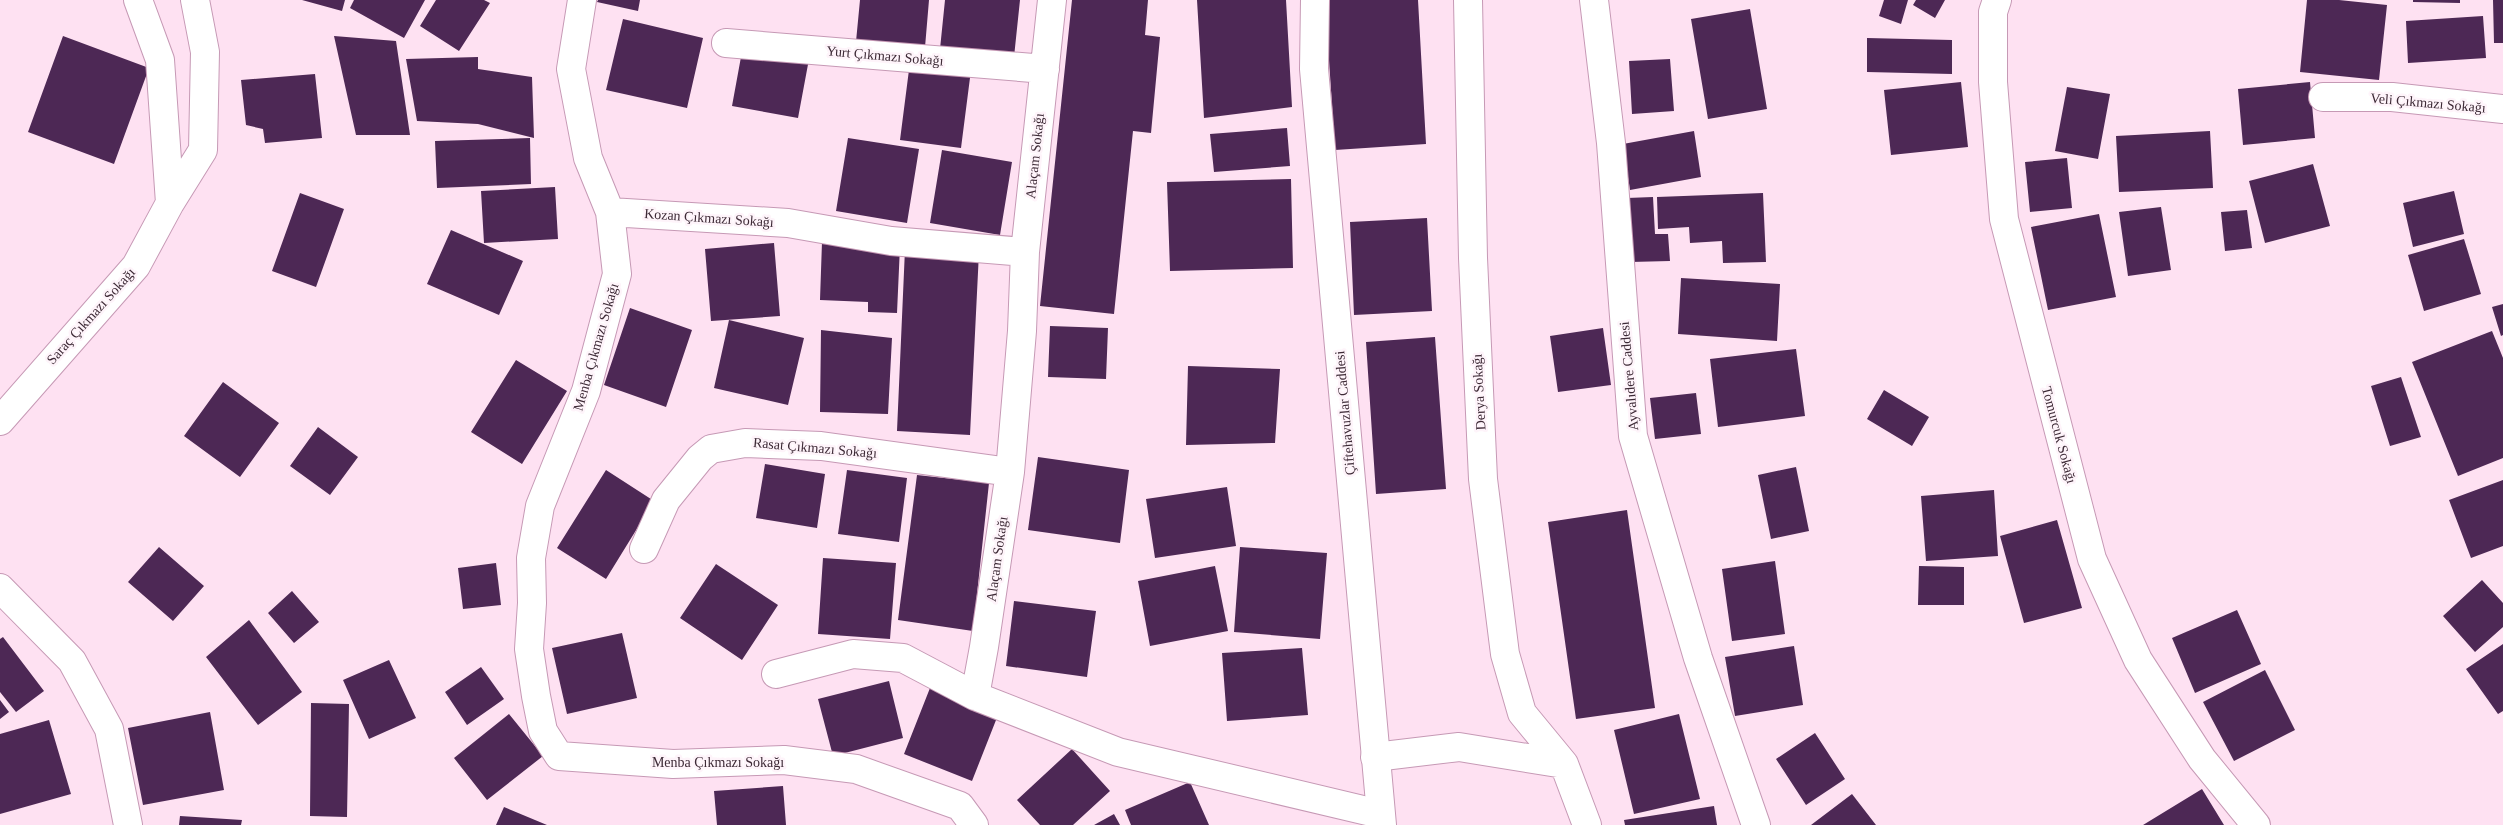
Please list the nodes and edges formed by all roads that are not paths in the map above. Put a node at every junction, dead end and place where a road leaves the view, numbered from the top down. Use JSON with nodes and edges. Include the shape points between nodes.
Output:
{"nodes":[{"id":1,"x":138,"y":0,"type":"edge"},
{"id":2,"x":195,"y":0,"type":"edge"},
{"id":3,"x":582,"y":0,"type":"edge"},
{"id":4,"x":1052,"y":0,"type":"edge"},
{"id":5,"x":1315,"y":0,"type":"edge"},
{"id":6,"x":1468,"y":0,"type":"edge"},
{"id":7,"x":1594,"y":0,"type":"edge"},
{"id":8,"x":1997,"y":0,"type":"edge"},
{"id":9,"x":726,"y":43,"type":"dead end"},
{"id":10,"x":1044,"y":69,"type":"junction"},
{"id":11,"x":2323,"y":97,"type":"dead end"},
{"id":12,"x":2503,"y":109,"type":"edge"},
{"id":13,"x":170,"y":203,"type":"junction"},
{"id":14,"x":610,"y":212,"type":"junction"},
{"id":15,"x":1025,"y":252,"type":"junction"},
{"id":16,"x":0,"y":422,"type":"edge"},
{"id":17,"x":1010,"y":472,"type":"junction"},
{"id":18,"x":644,"y":549,"type":"dead end"},
{"id":19,"x":0,"y":588,"type":"edge"},
{"id":20,"x":776,"y":674,"type":"dead end"},
{"id":21,"x":975,"y":696,"type":"junction"},
{"id":22,"x":1375,"y":757,"type":"junction"},
{"id":23,"x":1564,"y":764,"type":"junction"},
{"id":24,"x":1381,"y":819,"type":"edge"},
{"id":25,"x":128,"y":825,"type":"edge"},
{"id":26,"x":974,"y":825,"type":"edge"},
{"id":27,"x":1587,"y":825,"type":"edge"},
{"id":28,"x":1756,"y":825,"type":"edge"},
{"id":29,"x":2256,"y":825,"type":"edge"}],
"edges":[{"from":1,"to":13,"type":"street","via":[[160,60]]},
{"from":2,"to":13,"type":"street","name":"Saraç Çıkmazı Sokağı","via":[[205,52],[203,150]]},
{"from":3,"to":14,"type":"street","via":[[570,69],[588,158]]},
{"from":4,"to":10,"type":"street","name":"Alaçam Sokağı"},
{"from":5,"to":22,"type":"street","name":"Çiftehavuzlar Caddesi","via":[[1314,69]]},
{"from":6,"to":23,"type":"street","name":"Derya Sokağı","via":[[1473,258],[1484,479],[1505,654],[1522,713]]},
{"from":7,"to":28,"type":"street","name":"Ayvalıdere Caddesi","via":[[1611,143],[1633,436],[1698,658]]},
{"from":8,"to":29,"type":"street","name":"Tomurcuk Sokağı","via":[[1993,12],[1993,82],[2004,219],[2092,559],[2138,660],[2202,758]]},
{"from":9,"to":10,"type":"street","name":"Yurt Çıkmazı Sokağı"},
{"from":10,"to":15,"type":"street","name":"Alaçam Sokağı"},
{"from":11,"to":12,"type":"street","name":"Veli Çıkmazı Sokağı","via":[[2392,97]]},
{"from":13,"to":16,"type":"street","name":"Saraç Çıkmazı Sokağı","via":[[136,266]]},
{"from":14,"to":15,"type":"street","name":"Kozan Çıkmazı Sokağı","via":[[788,223],[891,241]]},
{"from":14,"to":26,"type":"street","name":"Menba Çıkmazı Sokağı","via":[[617,274],[586,391],[540,506],[531,558],[529,649],[543,730],[559,756],[672,764],[784,760],[856,769],[960,806]]},
{"from":15,"to":17,"type":"street","name":"Alaçam Sokağı"},
{"from":17,"to":18,"type":"street","name":"Rasat Çıkmazı Sokağı","via":[[821,446],[745,443],[711,449],[666,500]]},
{"from":17,"to":21,"type":"street","name":"Alaçam Sokağı"},
{"from":19,"to":25,"type":"street","via":[[72,661],[109,729]]},
{"from":20,"to":21,"type":"street","via":[[853,654],[903,658]]},
{"from":21,"to":24,"type":"street","via":[[1118,752]]},
{"from":22,"to":23,"type":"street","via":[[1460,747]]},
{"from":22,"to":24,"type":"street","name":"Çiftehavuzlar Caddesi"},
{"from":23,"to":27,"type":"street","name":"Derya Sokağı"}]}
